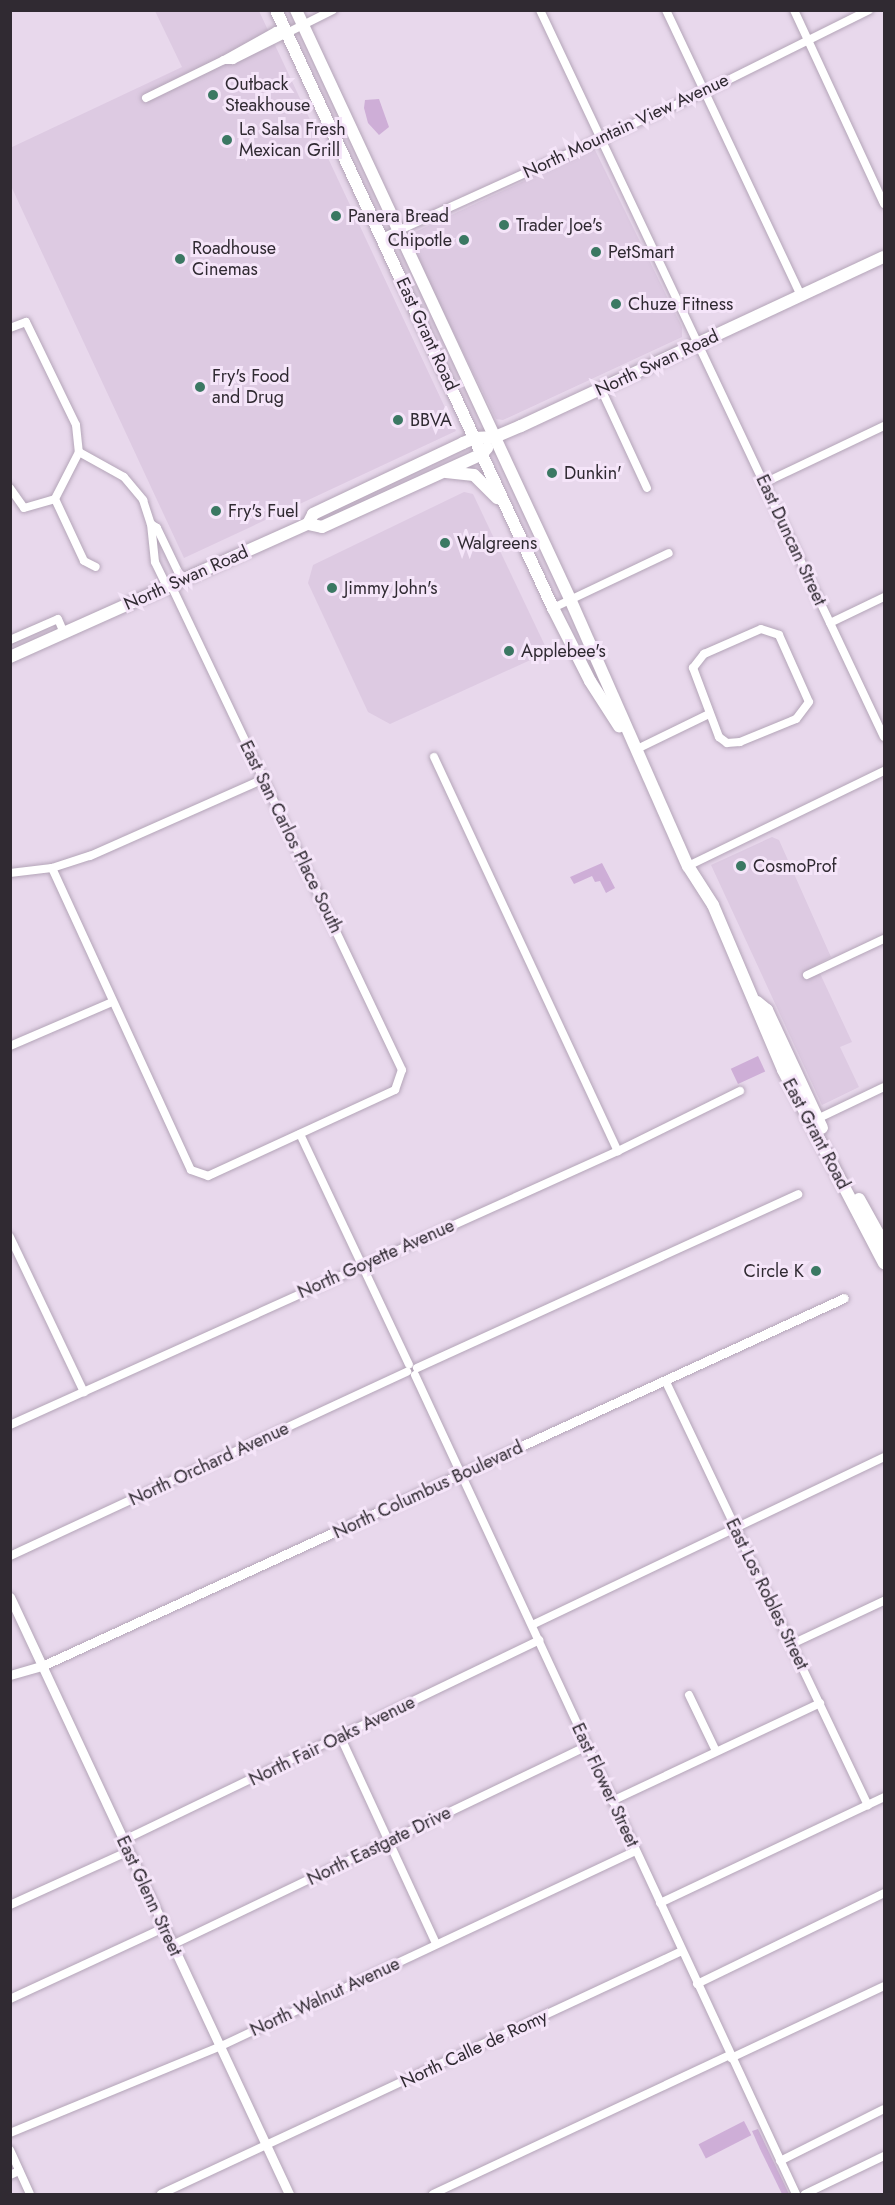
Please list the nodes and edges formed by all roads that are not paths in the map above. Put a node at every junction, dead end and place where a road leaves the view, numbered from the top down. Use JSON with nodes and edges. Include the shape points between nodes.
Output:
{"nodes":[{"id":1,"x":276,"y":10,"type":"edge"},
{"id":2,"x":297,"y":10,"type":"edge"},
{"id":3,"x":333,"y":10,"type":"edge"},
{"id":4,"x":540,"y":10,"type":"edge"},
{"id":5,"x":666,"y":10,"type":"edge"},
{"id":6,"x":794,"y":10,"type":"edge"},
{"id":7,"x":869,"y":10,"type":"edge"},
{"id":8,"x":303,"y":24,"type":"junction"},
{"id":9,"x":286,"y":32,"type":"junction"},
{"id":10,"x":807,"y":39,"type":"junction"},
{"id":11,"x":704,"y":92,"type":"junction"},
{"id":12,"x":146,"y":98,"type":"dead end"},
{"id":13,"x":600,"y":138,"type":"junction"},
{"id":14,"x":885,"y":204,"type":"edge"},
{"id":15,"x":398,"y":231,"type":"junction"},
{"id":16,"x":382,"y":238,"type":"junction"},
{"id":17,"x":885,"y":257,"type":"edge"},
{"id":18,"x":801,"y":296,"type":"junction"},
{"id":19,"x":10,"y":328,"type":"edge"},
{"id":20,"x":699,"y":344,"type":"junction"},
{"id":21,"x":602,"y":389,"type":"junction"},
{"id":22,"x":885,"y":426,"type":"edge"},
{"id":23,"x":475,"y":438,"type":"junction"},
{"id":24,"x":495,"y":438,"type":"junction"},
{"id":25,"x":79,"y":452,"type":"junction"},
{"id":26,"x":482,"y":454,"type":"junction"},
{"id":27,"x":442,"y":472,"type":"junction"},
{"id":28,"x":764,"y":483,"type":"junction"},
{"id":29,"x":10,"y":488,"type":"edge"},
{"id":30,"x":647,"y":488,"type":"dead end"},
{"id":31,"x":55,"y":499,"type":"junction"},
{"id":32,"x":509,"y":512,"type":"junction"},
{"id":33,"x":151,"y":524,"type":"junction"},
{"id":34,"x":308,"y":524,"type":"junction"},
{"id":35,"x":669,"y":553,"type":"dead end"},
{"id":36,"x":96,"y":567,"type":"dead end"},
{"id":37,"x":173,"y":584,"type":"junction"},
{"id":38,"x":885,"y":597,"type":"edge"},
{"id":39,"x":570,"y":599,"type":"junction"},
{"id":40,"x":553,"y":608,"type":"junction"},
{"id":41,"x":830,"y":623,"type":"junction"},
{"id":42,"x":64,"y":633,"type":"junction"},
{"id":43,"x":10,"y":640,"type":"edge"},
{"id":44,"x":10,"y":657,"type":"edge"},
{"id":45,"x":709,"y":714,"type":"junction"},
{"id":46,"x":885,"y":737,"type":"edge"},
{"id":47,"x":635,"y":750,"type":"junction"},
{"id":48,"x":434,"y":757,"type":"dead end"},
{"id":49,"x":885,"y":771,"type":"edge"},
{"id":50,"x":264,"y":779,"type":"junction"},
{"id":51,"x":688,"y":866,"type":"junction"},
{"id":52,"x":52,"y":868,"type":"junction"},
{"id":53,"x":10,"y":873,"type":"edge"},
{"id":54,"x":885,"y":939,"type":"edge"},
{"id":55,"x":807,"y":975,"type":"dead end"},
{"id":56,"x":112,"y":1002,"type":"junction"},
{"id":57,"x":757,"y":1002,"type":"junction"},
{"id":58,"x":10,"y":1046,"type":"edge"},
{"id":59,"x":885,"y":1087,"type":"edge"},
{"id":60,"x":740,"y":1091,"type":"dead end"},
{"id":61,"x":817,"y":1119,"type":"junction"},
{"id":62,"x":300,"y":1134,"type":"junction"},
{"id":63,"x":618,"y":1151,"type":"junction"},
{"id":64,"x":798,"y":1194,"type":"dead end"},
{"id":65,"x":10,"y":1237,"type":"edge"},
{"id":66,"x":885,"y":1244,"type":"edge"},
{"id":67,"x":885,"y":1263,"type":"edge"},
{"id":68,"x":363,"y":1264,"type":"junction"},
{"id":69,"x":844,"y":1298,"type":"dead end"},
{"id":70,"x":412,"y":1370,"type":"junction"},
{"id":71,"x":666,"y":1382,"type":"junction"},
{"id":72,"x":84,"y":1392,"type":"junction"},
{"id":73,"x":10,"y":1425,"type":"edge"},
{"id":74,"x":885,"y":1457,"type":"edge"},
{"id":75,"x":461,"y":1474,"type":"junction"},
{"id":76,"x":736,"y":1529,"type":"junction"},
{"id":77,"x":10,"y":1556,"type":"edge"},
{"id":78,"x":10,"y":1597,"type":"edge"},
{"id":79,"x":885,"y":1601,"type":"edge"},
{"id":80,"x":531,"y":1624,"type":"junction"},
{"id":81,"x":539,"y":1640,"type":"junction"},
{"id":82,"x":792,"y":1644,"type":"junction"},
{"id":83,"x":42,"y":1666,"type":"junction"},
{"id":84,"x":10,"y":1675,"type":"edge"},
{"id":85,"x":689,"y":1695,"type":"dead end"},
{"id":86,"x":820,"y":1703,"type":"junction"},
{"id":87,"x":341,"y":1738,"type":"junction"},
{"id":88,"x":586,"y":1747,"type":"junction"},
{"id":89,"x":716,"y":1751,"type":"junction"},
{"id":90,"x":885,"y":1797,"type":"edge"},
{"id":91,"x":612,"y":1802,"type":"junction"},
{"id":92,"x":868,"y":1805,"type":"junction"},
{"id":93,"x":124,"y":1840,"type":"junction"},
{"id":94,"x":390,"y":1841,"type":"junction"},
{"id":95,"x":129,"y":1851,"type":"junction"},
{"id":96,"x":635,"y":1851,"type":"junction"},
{"id":97,"x":885,"y":1893,"type":"edge"},
{"id":98,"x":660,"y":1904,"type":"junction"},
{"id":99,"x":10,"y":1905,"type":"edge"},
{"id":100,"x":164,"y":1928,"type":"junction"},
{"id":101,"x":436,"y":1944,"type":"junction"},
{"id":102,"x":172,"y":1945,"type":"junction"},
{"id":103,"x":682,"y":1950,"type":"junction"},
{"id":104,"x":698,"y":1984,"type":"junction"},
{"id":105,"x":885,"y":1986,"type":"edge"},
{"id":106,"x":10,"y":1999,"type":"edge"},
{"id":107,"x":219,"y":2047,"type":"junction"},
{"id":108,"x":731,"y":2057,"type":"junction"},
{"id":109,"x":885,"y":2109,"type":"edge"},
{"id":110,"x":10,"y":2133,"type":"edge"},
{"id":111,"x":266,"y":2147,"type":"junction"},
{"id":112,"x":10,"y":2150,"type":"edge"},
{"id":113,"x":885,"y":2156,"type":"edge"},
{"id":114,"x":780,"y":2161,"type":"junction"},
{"id":115,"x":19,"y":2171,"type":"junction"},
{"id":116,"x":10,"y":2175,"type":"edge"},
{"id":117,"x":30,"y":2194,"type":"edge"},
{"id":118,"x":162,"y":2194,"type":"edge"},
{"id":119,"x":288,"y":2194,"type":"edge"},
{"id":120,"x":433,"y":2194,"type":"edge"},
{"id":121,"x":796,"y":2194,"type":"edge"},
{"id":122,"x":805,"y":2194,"type":"edge"}],
"edges":[{"from":1,"to":9,"type":"main road","name":"East Grant Road"},
{"from":2,"to":8,"type":"main road","name":"East Grant Road"},
{"from":3,"to":8,"type":"street"},
{"from":4,"to":13,"type":"street","name":"East Duncan Street"},
{"from":5,"to":11,"type":"street"},
{"from":6,"to":10,"type":"street"},
{"from":7,"to":10,"type":"street","name":"North Mountain View Avenue"},
{"from":8,"to":9,"type":"street"},
{"from":8,"to":15,"type":"main road","name":"East Grant Road"},
{"from":9,"to":12,"type":"street","via":[[276,31]]},
{"from":9,"to":16,"type":"main road","name":"East Grant Road"},
{"from":10,"to":11,"type":"street","name":"North Mountain View Avenue"},
{"from":10,"to":14,"type":"street"},
{"from":11,"to":13,"type":"street","name":"North Mountain View Avenue"},
{"from":11,"to":18,"type":"street"},
{"from":13,"to":15,"type":"street","name":"North Mountain View Avenue"},
{"from":13,"to":20,"type":"street","name":"East Duncan Street"},
{"from":15,"to":16,"type":"street","name":"North Mountain View Avenue"},
{"from":15,"to":24,"type":"main road","name":"East Grant Road"},
{"from":16,"to":23,"type":"main road","name":"East Grant Road"},
{"from":17,"to":18,"type":"main road","name":"North Swan Road"},
{"from":18,"to":20,"type":"main road","name":"North Swan Road"},
{"from":19,"to":25,"type":"street","via":[[26,322],[76,425]]},
{"from":20,"to":21,"type":"main road","name":"North Swan Road"},
{"from":20,"to":28,"type":"street","name":"East Duncan Street"},
{"from":21,"to":24,"type":"main road","name":"North Swan Road"},
{"from":21,"to":30,"type":"street"},
{"from":22,"to":28,"type":"street"},
{"from":23,"to":24,"type":"main road","name":"North Swan Road"},
{"from":23,"to":26,"type":"main road","name":"East Grant Road"},
{"from":23,"to":34,"type":"main road","name":"North Swan Road","via":[[313,514]]},
{"from":24,"to":26,"type":"main road","name":"North Swan Road"},
{"from":24,"to":39,"type":"main road","name":"East Grant Road"},
{"from":25,"to":31,"type":"street"},
{"from":25,"to":33,"type":"street","via":[[134,486]]},
{"from":26,"to":27,"type":"main road","name":"North Swan Road"},
{"from":26,"to":32,"type":"main road","name":"East Grant Road"},
{"from":27,"to":32,"type":"main road","via":[[465,472],[480,479]]},
{"from":27,"to":34,"type":"main road","name":"North Swan Road","via":[[322,527]]},
{"from":28,"to":41,"type":"street","name":"East Duncan Street"},
{"from":29,"to":31,"type":"street","via":[[24,508]]},
{"from":31,"to":36,"type":"street","via":[[84,561]]},
{"from":32,"to":40,"type":"main road","name":"East Grant Road"},
{"from":33,"to":37,"type":"street","via":[[157,528]]},
{"from":33,"to":37,"type":"street","via":[[155,562]]},
{"from":34,"to":37,"type":"main road","name":"North Swan Road"},
{"from":35,"to":39,"type":"street"},
{"from":37,"to":42,"type":"main road","name":"North Swan Road"},
{"from":37,"to":50,"type":"street","name":"East San Carlos Place South"},
{"from":38,"to":41,"type":"street"},
{"from":39,"to":40,"type":"street"},
{"from":39,"to":47,"type":"main road","name":"East Grant Road"},
{"from":40,"to":47,"type":"main road","name":"East Grant Road","via":[[590,681]]},
{"from":41,"to":46,"type":"street","name":"East Duncan Street"},
{"from":42,"to":43,"type":"street","via":[[58,619]]},
{"from":42,"to":44,"type":"main road","name":"North Swan Road"},
{"from":45,"to":45,"type":"street","via":[[694,678],[695,662],[755,630],[774,631],[808,693],[805,712],[732,744],[719,737]]},
{"from":45,"to":47,"type":"street"},
{"from":47,"to":51,"type":"main road","name":"East Grant Road"},
{"from":48,"to":63,"type":"street"},
{"from":49,"to":51,"type":"street"},
{"from":50,"to":52,"type":"street","via":[[90,856]]},
{"from":50,"to":62,"type":"street","name":"East San Carlos Place South","via":[[402,1070],[395,1090]]},
{"from":51,"to":57,"type":"main road","name":"East Grant Road","via":[[713,905]]},
{"from":52,"to":53,"type":"street"},
{"from":52,"to":56,"type":"street"},
{"from":54,"to":55,"type":"street"},
{"from":56,"to":58,"type":"street"},
{"from":56,"to":62,"type":"street","via":[[191,1170],[208,1176]]},
{"from":57,"to":61,"type":"main road","name":"East Grant Road","via":[[767,1010]]},
{"from":57,"to":67,"type":"main road","name":"East Grant Road","via":[[758,1014],[783,1070]]},
{"from":59,"to":61,"type":"street"},
{"from":60,"to":63,"type":"street","name":"North Goyette Avenue"},
{"from":61,"to":66,"type":"main road","name":"East Grant Road"},
{"from":62,"to":68,"type":"street","name":"East Flower Street"},
{"from":63,"to":68,"type":"street","name":"North Goyette Avenue"},
{"from":64,"to":70,"type":"street","name":"North Orchard Avenue"},
{"from":65,"to":72,"type":"street"},
{"from":68,"to":70,"type":"street","name":"East Flower Street"},
{"from":68,"to":72,"type":"street","name":"North Goyette Avenue"},
{"from":69,"to":71,"type":"street","name":"North Columbus Boulevard"},
{"from":70,"to":75,"type":"street","name":"East Flower Street"},
{"from":70,"to":77,"type":"street","name":"North Orchard Avenue"},
{"from":71,"to":75,"type":"street","name":"North Columbus Boulevard"},
{"from":71,"to":76,"type":"street","name":"East Los Robles Street"},
{"from":72,"to":73,"type":"street","name":"North Goyette Avenue"},
{"from":74,"to":76,"type":"street"},
{"from":75,"to":80,"type":"street","name":"East Flower Street"},
{"from":75,"to":83,"type":"street","name":"North Columbus Boulevard"},
{"from":76,"to":80,"type":"street"},
{"from":76,"to":82,"type":"street","name":"East Los Robles Street"},
{"from":78,"to":83,"type":"street","name":"East Glenn Street"},
{"from":79,"to":82,"type":"street"},
{"from":80,"to":81,"type":"street","name":"East Flower Street"},
{"from":81,"to":87,"type":"street","name":"North Fair Oaks Avenue"},
{"from":81,"to":88,"type":"street","name":"East Flower Street"},
{"from":82,"to":86,"type":"street","name":"East Los Robles Street"},
{"from":83,"to":84,"type":"street","name":"North Columbus Boulevard"},
{"from":83,"to":93,"type":"street","name":"East Glenn Street"},
{"from":85,"to":89,"type":"street"},
{"from":86,"to":89,"type":"street"},
{"from":86,"to":92,"type":"street","name":"East Los Robles Street"},
{"from":87,"to":93,"type":"street","name":"North Fair Oaks Avenue"},
{"from":87,"to":94,"type":"street"},
{"from":88,"to":91,"type":"street","name":"East Flower Street"},
{"from":88,"to":94,"type":"street","name":"North Eastgate Drive"},
{"from":89,"to":91,"type":"street"},
{"from":90,"to":92,"type":"street"},
{"from":91,"to":96,"type":"street","name":"East Flower Street"},
{"from":92,"to":98,"type":"street"},
{"from":93,"to":95,"type":"street","name":"East Glenn Street"},
{"from":94,"to":101,"type":"street"},
{"from":94,"to":102,"type":"street","name":"North Eastgate Drive"},
{"from":95,"to":99,"type":"street"},
{"from":95,"to":100,"type":"street","name":"East Glenn Street"},
{"from":96,"to":98,"type":"street","name":"East Flower Street"},
{"from":96,"to":101,"type":"street","name":"North Walnut Avenue"},
{"from":97,"to":104,"type":"street"},
{"from":98,"to":103,"type":"street","name":"East Flower Street"},
{"from":100,"to":102,"type":"street","name":"East Glenn Street"},
{"from":100,"to":106,"type":"street"},
{"from":101,"to":107,"type":"street","name":"North Walnut Avenue"},
{"from":102,"to":107,"type":"street","name":"East Glenn Street"},
{"from":103,"to":104,"type":"street","name":"East Flower Street"},
{"from":103,"to":111,"type":"street","name":"North Calle de Romy"},
{"from":104,"to":108,"type":"street","name":"East Flower Street"},
{"from":105,"to":108,"type":"street"},
{"from":107,"to":110,"type":"street","name":"North Walnut Avenue"},
{"from":107,"to":111,"type":"street","name":"East Glenn Street"},
{"from":108,"to":114,"type":"street","name":"East Flower Street"},
{"from":108,"to":120,"type":"street"},
{"from":109,"to":114,"type":"street"},
{"from":111,"to":118,"type":"street","name":"North Calle de Romy"},
{"from":111,"to":119,"type":"street","name":"East Glenn Street"},
{"from":112,"to":115,"type":"street"},
{"from":113,"to":122,"type":"street"},
{"from":114,"to":121,"type":"street","name":"East Flower Street"},
{"from":115,"to":116,"type":"street"},
{"from":115,"to":117,"type":"street"}]}
